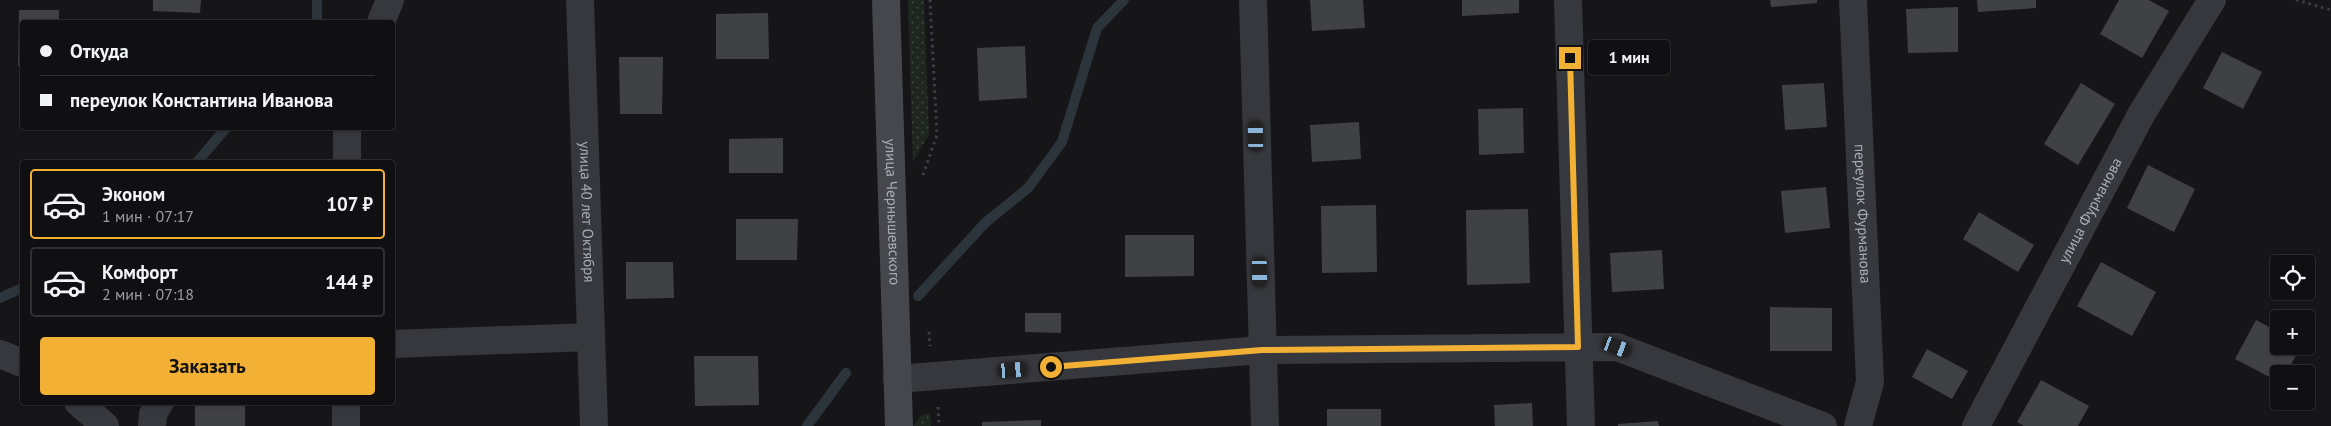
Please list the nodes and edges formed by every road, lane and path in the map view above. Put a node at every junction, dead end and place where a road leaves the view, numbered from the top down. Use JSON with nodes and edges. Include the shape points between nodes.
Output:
{"nodes":[{"id":1,"x":390,"y":0,"type":"edge"},
{"id":2,"x":580,"y":0,"type":"edge"},
{"id":3,"x":886,"y":0,"type":"edge"},
{"id":4,"x":930,"y":0,"type":"edge"},
{"id":5,"x":1253,"y":0,"type":"edge"},
{"id":6,"x":1568,"y":0,"type":"edge"},
{"id":7,"x":1853,"y":0,"type":"edge"},
{"id":8,"x":2212,"y":0,"type":"edge"},
{"id":9,"x":2296,"y":0,"type":"edge"},
{"id":10,"x":2331,"y":10,"type":"edge"},
{"id":11,"x":382,"y":20,"type":"edge"},
{"id":12,"x":347,"y":130,"type":"edge"},
{"id":13,"x":347,"y":160,"type":"edge"},
{"id":14,"x":921,"y":181,"type":"dead end"},
{"id":15,"x":592,"y":337,"type":"junction"},
{"id":16,"x":395,"y":344,"type":"edge"},
{"id":17,"x":1578,"y":347,"type":"junction"},
{"id":18,"x":1262,"y":350,"type":"junction"},
{"id":19,"x":0,"y":354,"type":"edge"},
{"id":20,"x":20,"y":362,"type":"edge"},
{"id":21,"x":897,"y":379,"type":"junction"},
{"id":22,"x":81,"y":405,"type":"edge"},
{"id":23,"x":158,"y":405,"type":"edge"},
{"id":24,"x":346,"y":405,"type":"edge"},
{"id":25,"x":105,"y":426,"type":"edge"},
{"id":26,"x":152,"y":426,"type":"edge"},
{"id":27,"x":346,"y":426,"type":"edge"},
{"id":28,"x":594,"y":426,"type":"edge"},
{"id":29,"x":899,"y":426,"type":"edge"},
{"id":30,"x":1265,"y":426,"type":"edge"},
{"id":31,"x":1581,"y":426,"type":"edge"},
{"id":32,"x":1823,"y":426,"type":"edge"},
{"id":33,"x":1858,"y":426,"type":"edge"},
{"id":34,"x":1976,"y":426,"type":"edge"}],
"edges":[{"from":1,"to":11,"type":"street"},
{"from":2,"to":15,"type":"street","name":"улица 40 лет Октября"},
{"from":3,"to":21,"type":"street","name":"улица Чернышевского"},
{"from":4,"to":14,"type":"path","via":[[937,135]]},
{"from":5,"to":18,"type":"street"},
{"from":6,"to":17,"type":"street"},
{"from":7,"to":33,"type":"street","name":"переулок Фурманова","via":[[1870,382]]},
{"from":8,"to":34,"type":"street","name":"улица Фурманова","via":[[2142,113]]},
{"from":9,"to":10,"type":"path"},
{"from":12,"to":13,"type":"street"},
{"from":15,"to":16,"type":"street"},
{"from":15,"to":28,"type":"street","name":"улица 40 лет Октября"},
{"from":17,"to":18,"type":"street"},
{"from":17,"to":31,"type":"street"},
{"from":17,"to":32,"type":"street","via":[[1617,347]]},
{"from":18,"to":21,"type":"street"},
{"from":18,"to":30,"type":"street"},
{"from":19,"to":20,"type":"street"},
{"from":21,"to":29,"type":"street","name":"улица Чернышевского"},
{"from":22,"to":25,"type":"street"},
{"from":23,"to":26,"type":"street"},
{"from":24,"to":27,"type":"street"}]}
